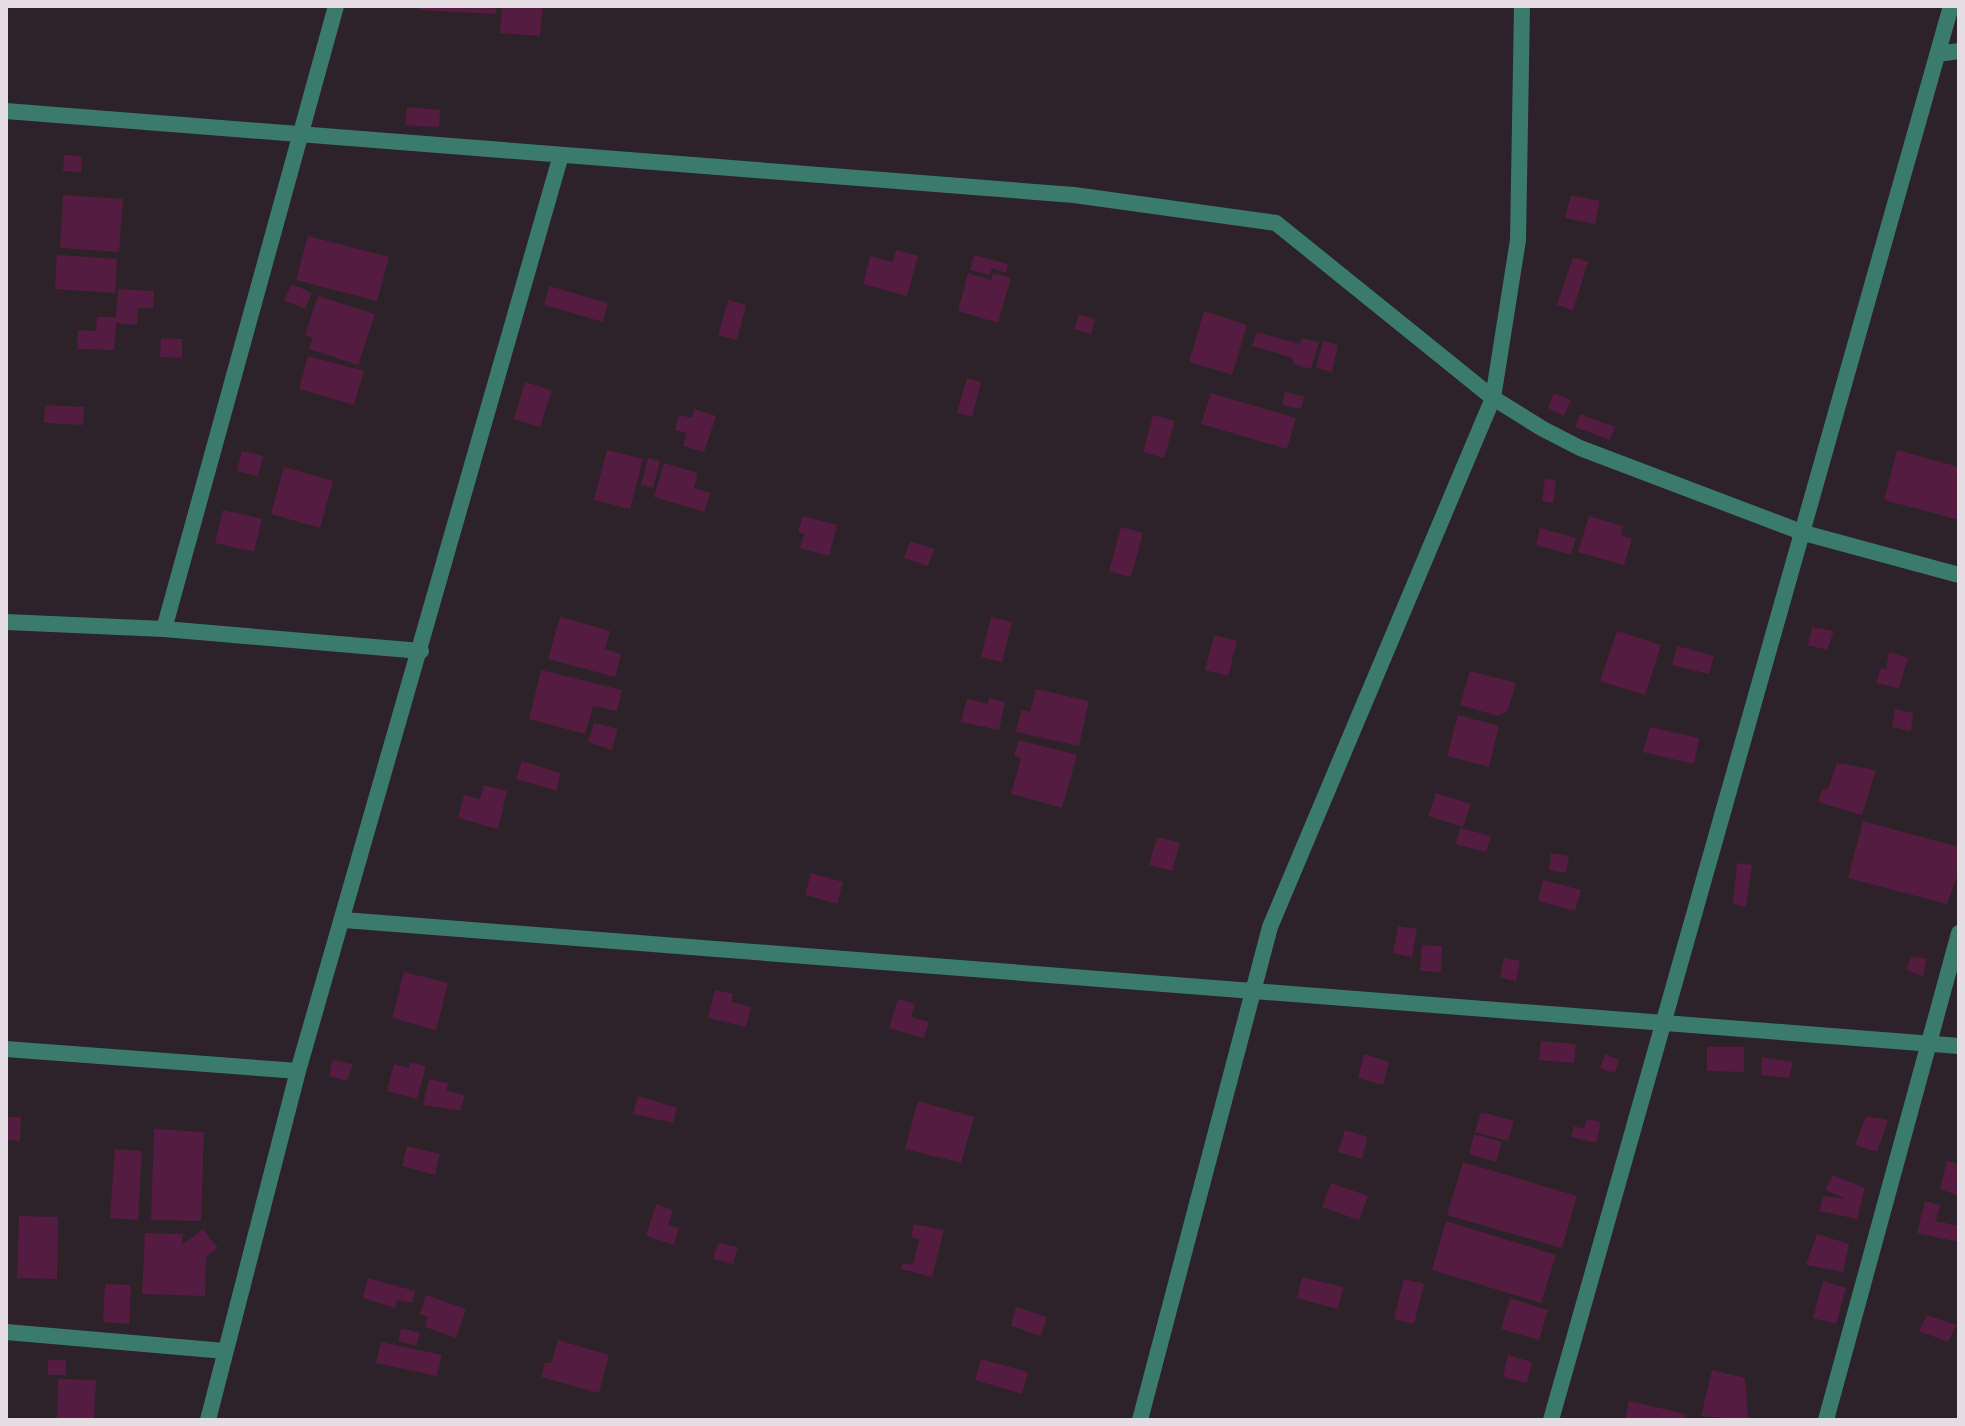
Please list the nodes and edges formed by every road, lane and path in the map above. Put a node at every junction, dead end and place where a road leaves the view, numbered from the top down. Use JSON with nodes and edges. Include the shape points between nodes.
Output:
{"nodes":[{"id":1,"x":336,"y":6,"type":"edge"},
{"id":2,"x":1522,"y":6,"type":"edge"},
{"id":3,"x":1951,"y":6,"type":"edge"},
{"id":4,"x":1959,"y":51,"type":"edge"},
{"id":5,"x":1938,"y":54,"type":"junction"},
{"id":6,"x":6,"y":111,"type":"edge"},
{"id":7,"x":301,"y":134,"type":"junction"},
{"id":8,"x":561,"y":155,"type":"junction"},
{"id":9,"x":1493,"y":398,"type":"junction"},
{"id":10,"x":1804,"y":533,"type":"junction"},
{"id":11,"x":1959,"y":575,"type":"edge"},
{"id":12,"x":6,"y":622,"type":"edge"},
{"id":13,"x":164,"y":629,"type":"junction"},
{"id":14,"x":421,"y":651,"type":"junction"},
{"id":15,"x":344,"y":920,"type":"junction"},
{"id":16,"x":1959,"y":933,"type":"edge"},
{"id":17,"x":1253,"y":991,"type":"junction"},
{"id":18,"x":1664,"y":1023,"type":"junction"},
{"id":19,"x":1928,"y":1044,"type":"junction"},
{"id":20,"x":1959,"y":1046,"type":"edge"},
{"id":21,"x":6,"y":1049,"type":"edge"},
{"id":22,"x":298,"y":1071,"type":"junction"},
{"id":23,"x":6,"y":1332,"type":"edge"},
{"id":24,"x":225,"y":1351,"type":"junction"},
{"id":25,"x":208,"y":1420,"type":"edge"},
{"id":26,"x":1140,"y":1420,"type":"edge"},
{"id":27,"x":1551,"y":1420,"type":"edge"},
{"id":28,"x":1826,"y":1420,"type":"edge"}],
"edges":[{"from":1,"to":7,"type":"street"},
{"from":2,"to":9,"type":"street","via":[[1518,240]]},
{"from":3,"to":5,"type":"street"},
{"from":4,"to":5,"type":"street"},
{"from":5,"to":10,"type":"street"},
{"from":6,"to":7,"type":"street"},
{"from":7,"to":8,"type":"street"},
{"from":7,"to":13,"type":"street"},
{"from":8,"to":9,"type":"street","via":[[1074,195],[1276,223]]},
{"from":8,"to":14,"type":"street"},
{"from":9,"to":10,"type":"street","via":[[1580,448]]},
{"from":9,"to":17,"type":"street","via":[[1270,927]]},
{"from":10,"to":11,"type":"street"},
{"from":10,"to":18,"type":"street"},
{"from":12,"to":13,"type":"street"},
{"from":13,"to":14,"type":"street"},
{"from":14,"to":15,"type":"street"},
{"from":15,"to":17,"type":"street"},
{"from":15,"to":22,"type":"street"},
{"from":16,"to":19,"type":"street"},
{"from":17,"to":18,"type":"street"},
{"from":17,"to":26,"type":"street"},
{"from":18,"to":19,"type":"street"},
{"from":18,"to":27,"type":"street"},
{"from":19,"to":20,"type":"street"},
{"from":19,"to":28,"type":"street"},
{"from":21,"to":22,"type":"street"},
{"from":22,"to":24,"type":"street"},
{"from":23,"to":24,"type":"street"},
{"from":24,"to":25,"type":"street"}]}
